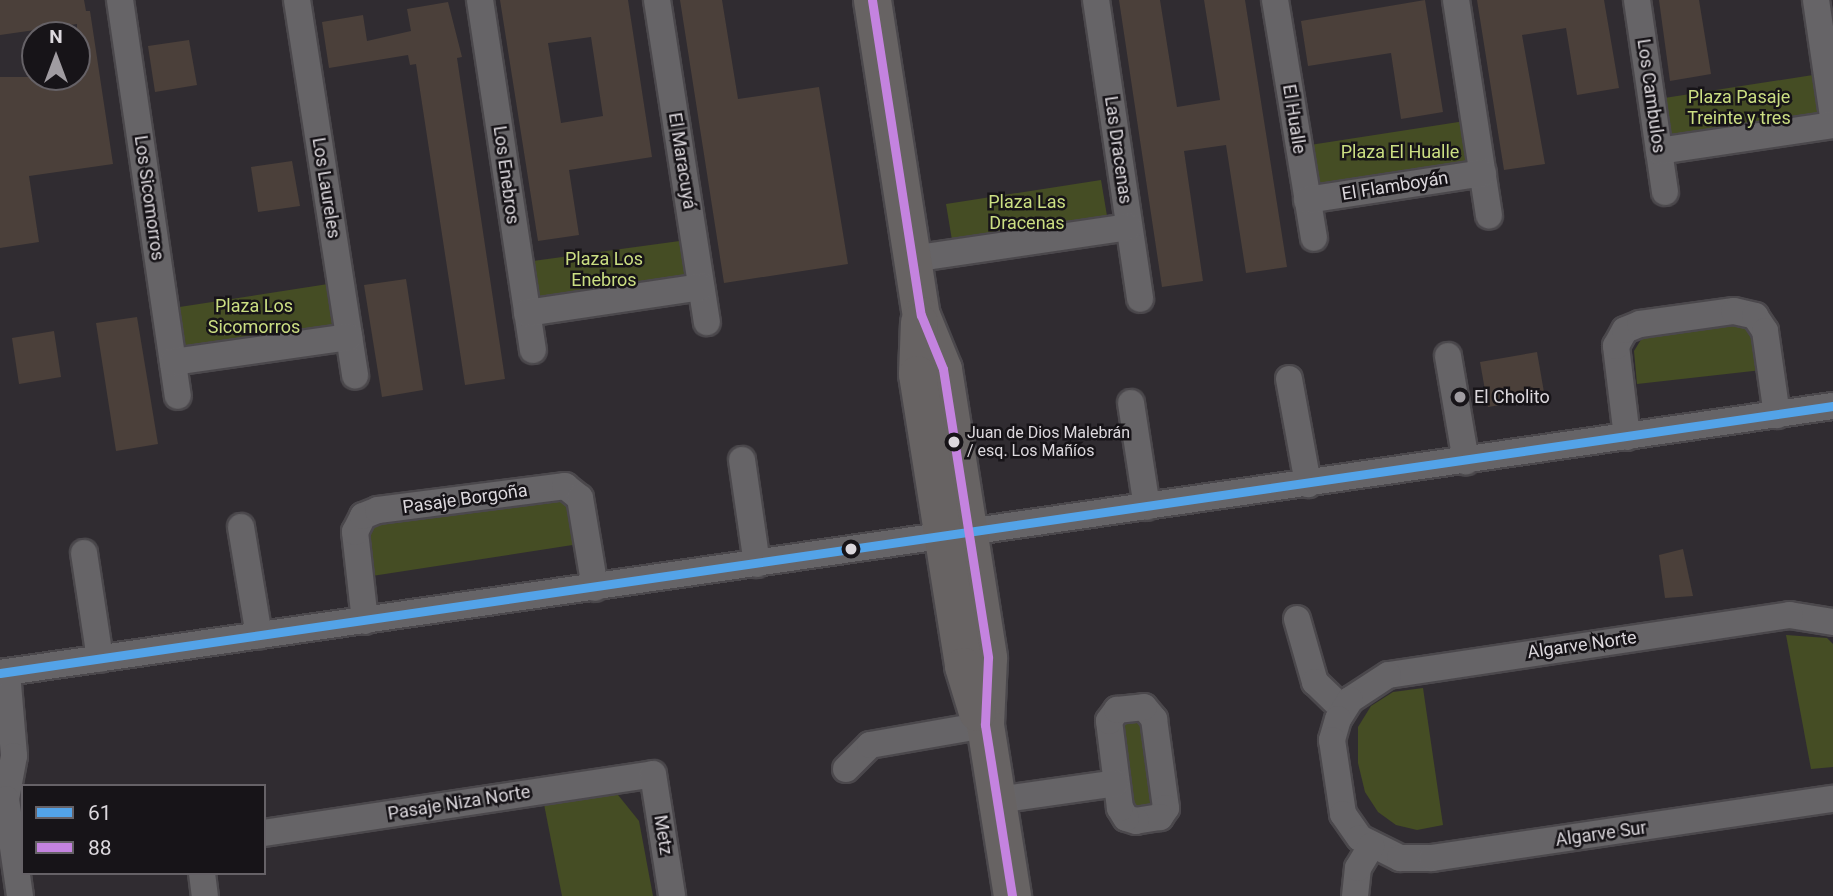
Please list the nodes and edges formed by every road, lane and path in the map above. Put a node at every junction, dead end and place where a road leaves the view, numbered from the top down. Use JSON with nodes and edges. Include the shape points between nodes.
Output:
{"nodes":[{"id":1,"x":120,"y":0,"type":"edge"},
{"id":2,"x":297,"y":0,"type":"edge"},
{"id":3,"x":480,"y":0,"type":"edge"},
{"id":4,"x":657,"y":0,"type":"edge"},
{"id":5,"x":873,"y":0,"type":"edge"},
{"id":6,"x":1096,"y":0,"type":"edge"},
{"id":7,"x":1275,"y":0,"type":"edge"},
{"id":8,"x":1456,"y":0,"type":"edge"},
{"id":9,"x":1637,"y":0,"type":"edge"},
{"id":10,"x":1816,"y":0,"type":"edge"},
{"id":11,"x":1833,"y":117,"type":"edge"},
{"id":12,"x":1833,"y":125,"type":"edge"},
{"id":13,"x":1659,"y":151,"type":"junction"},
{"id":14,"x":1483,"y":173,"type":"junction"},
{"id":15,"x":1665,"y":192,"type":"dead end"},
{"id":16,"x":1307,"y":200,"type":"junction"},
{"id":17,"x":1489,"y":215,"type":"dead end"},
{"id":18,"x":1129,"y":227,"type":"junction"},
{"id":19,"x":1314,"y":239,"type":"dead end"},
{"id":20,"x":912,"y":259,"type":"junction"},
{"id":21,"x":701,"y":287,"type":"junction"},
{"id":22,"x":1140,"y":299,"type":"dead end"},
{"id":23,"x":527,"y":313,"type":"junction"},
{"id":24,"x":707,"y":322,"type":"dead end"},
{"id":25,"x":349,"y":337,"type":"junction"},
{"id":26,"x":533,"y":350,"type":"dead end"},
{"id":27,"x":1448,"y":356,"type":"dead end"},
{"id":28,"x":173,"y":362,"type":"junction"},
{"id":29,"x":355,"y":376,"type":"dead end"},
{"id":30,"x":1289,"y":379,"type":"dead end"},
{"id":31,"x":178,"y":396,"type":"dead end"},
{"id":32,"x":1131,"y":403,"type":"dead end"},
{"id":33,"x":1833,"y":406,"type":"edge"},
{"id":34,"x":1777,"y":415,"type":"junction"},
{"id":35,"x":1627,"y":437,"type":"junction"},
{"id":36,"x":742,"y":460,"type":"dead end"},
{"id":37,"x":1466,"y":461,"type":"junction"},
{"id":38,"x":1308,"y":484,"type":"junction"},
{"id":39,"x":1147,"y":507,"type":"junction"},
{"id":40,"x":241,"y":527,"type":"dead end"},
{"id":41,"x":956,"y":535,"type":"junction"},
{"id":42,"x":84,"y":553,"type":"dead end"},
{"id":43,"x":757,"y":564,"type":"junction"},
{"id":44,"x":595,"y":588,"type":"junction"},
{"id":45,"x":1297,"y":619,"type":"dead end"},
{"id":46,"x":365,"y":621,"type":"junction"},
{"id":47,"x":1833,"y":622,"type":"edge"},
{"id":48,"x":259,"y":636,"type":"junction"},
{"id":49,"x":100,"y":659,"type":"junction"},
{"id":50,"x":3,"y":673,"type":"edge"},
{"id":51,"x":1343,"y":709,"type":"junction"},
{"id":52,"x":985,"y":725,"type":"junction"},
{"id":53,"x":846,"y":769,"type":"dead end"},
{"id":54,"x":653,"y":774,"type":"joint"},
{"id":55,"x":1116,"y":783,"type":"dead end"},
{"id":56,"x":3,"y":795,"type":"edge"},
{"id":57,"x":1833,"y":799,"type":"edge"},
{"id":58,"x":997,"y":800,"type":"junction"},
{"id":59,"x":266,"y":833,"type":"edge"},
{"id":60,"x":1371,"y":846,"type":"junction"},
{"id":61,"x":202,"y":875,"type":"edge"},
{"id":62,"x":20,"y":896,"type":"edge"},
{"id":63,"x":205,"y":896,"type":"edge"},
{"id":64,"x":672,"y":896,"type":"edge"},
{"id":65,"x":1012,"y":896,"type":"edge"},
{"id":66,"x":1355,"y":896,"type":"edge"}],
"edges":[{"from":1,"to":28,"type":"street","name":"Los Sicomorros"},
{"from":2,"to":25,"type":"street","name":"Los Laureles"},
{"from":3,"to":23,"type":"street","name":"Los Enebros"},
{"from":4,"to":21,"type":"street","name":"El Maracuyá"},
{"from":5,"to":20,"type":"street"},
{"from":6,"to":18,"type":"street","name":"Las Dracenas"},
{"from":7,"to":16,"type":"street","name":"El Hualle"},
{"from":8,"to":14,"type":"street"},
{"from":9,"to":13,"type":"street","name":"Los Cambulos"},
{"from":10,"to":11,"type":"street"},
{"from":12,"to":13,"type":"street"},
{"from":13,"to":15,"type":"street","name":"Los Cambulos"},
{"from":14,"to":16,"type":"street","name":"El Flamboyán"},
{"from":14,"to":17,"type":"street"},
{"from":16,"to":19,"type":"street","name":"El Hualle"},
{"from":18,"to":20,"type":"street"},
{"from":18,"to":22,"type":"street","name":"Las Dracenas"},
{"from":20,"to":41,"type":"street","via":[[921,314],[916,366]]},
{"from":21,"to":23,"type":"street"},
{"from":21,"to":24,"type":"street","name":"El Maracuyá"},
{"from":23,"to":26,"type":"street","name":"Los Enebros"},
{"from":25,"to":28,"type":"street"},
{"from":25,"to":29,"type":"street","name":"Los Laureles"},
{"from":27,"to":37,"type":"street"},
{"from":28,"to":31,"type":"street","name":"Los Sicomorros"},
{"from":30,"to":38,"type":"street"},
{"from":32,"to":39,"type":"street"},
{"from":33,"to":34,"type":"street"},
{"from":34,"to":35,"type":"street"},
{"from":34,"to":35,"type":"street","via":[[1765,331],[1755,316],[1734,311],[1640,324],[1625,330],[1616,346]]},
{"from":35,"to":37,"type":"street"},
{"from":36,"to":43,"type":"street"},
{"from":37,"to":38,"type":"street"},
{"from":38,"to":39,"type":"street"},
{"from":39,"to":41,"type":"street"},
{"from":40,"to":48,"type":"street"},
{"from":41,"to":43,"type":"street"},
{"from":41,"to":52,"type":"street","via":[[966,682]]},
{"from":42,"to":49,"type":"street"},
{"from":43,"to":44,"type":"street"},
{"from":44,"to":46,"type":"street"},
{"from":44,"to":46,"type":"street","name":"Pasaje Borgoña","via":[[580,498],[565,486],[378,510],[363,516],[355,532]]},
{"from":45,"to":51,"type":"street","via":[[1315,682]]},
{"from":46,"to":48,"type":"street"},
{"from":47,"to":51,"type":"street","name":"Algarve Norte","via":[[1790,615],[1402,672],[1367,684]]},
{"from":48,"to":49,"type":"street"},
{"from":49,"to":50,"type":"street"},
{"from":50,"to":56,"type":"street","via":[[14,756]]},
{"from":51,"to":60,"type":"street","name":"Algarve Norte","via":[[1332,740],[1338,797],[1351,828]]},
{"from":52,"to":53,"type":"street","via":[[870,745]]},
{"from":52,"to":58,"type":"street"},
{"from":54,"to":59,"type":"street","name":"Pasaje Niza Norte"},
{"from":54,"to":64,"type":"street","name":"Metz"},
{"from":55,"to":58,"type":"street"},
{"from":56,"to":62,"type":"street"},
{"from":57,"to":60,"type":"street","name":"Algarve Sur","via":[[1432,858],[1400,858]]},
{"from":58,"to":65,"type":"street"},
{"from":60,"to":66,"type":"street","via":[[1358,868]]},
{"from":61,"to":63,"type":"street"}]}
